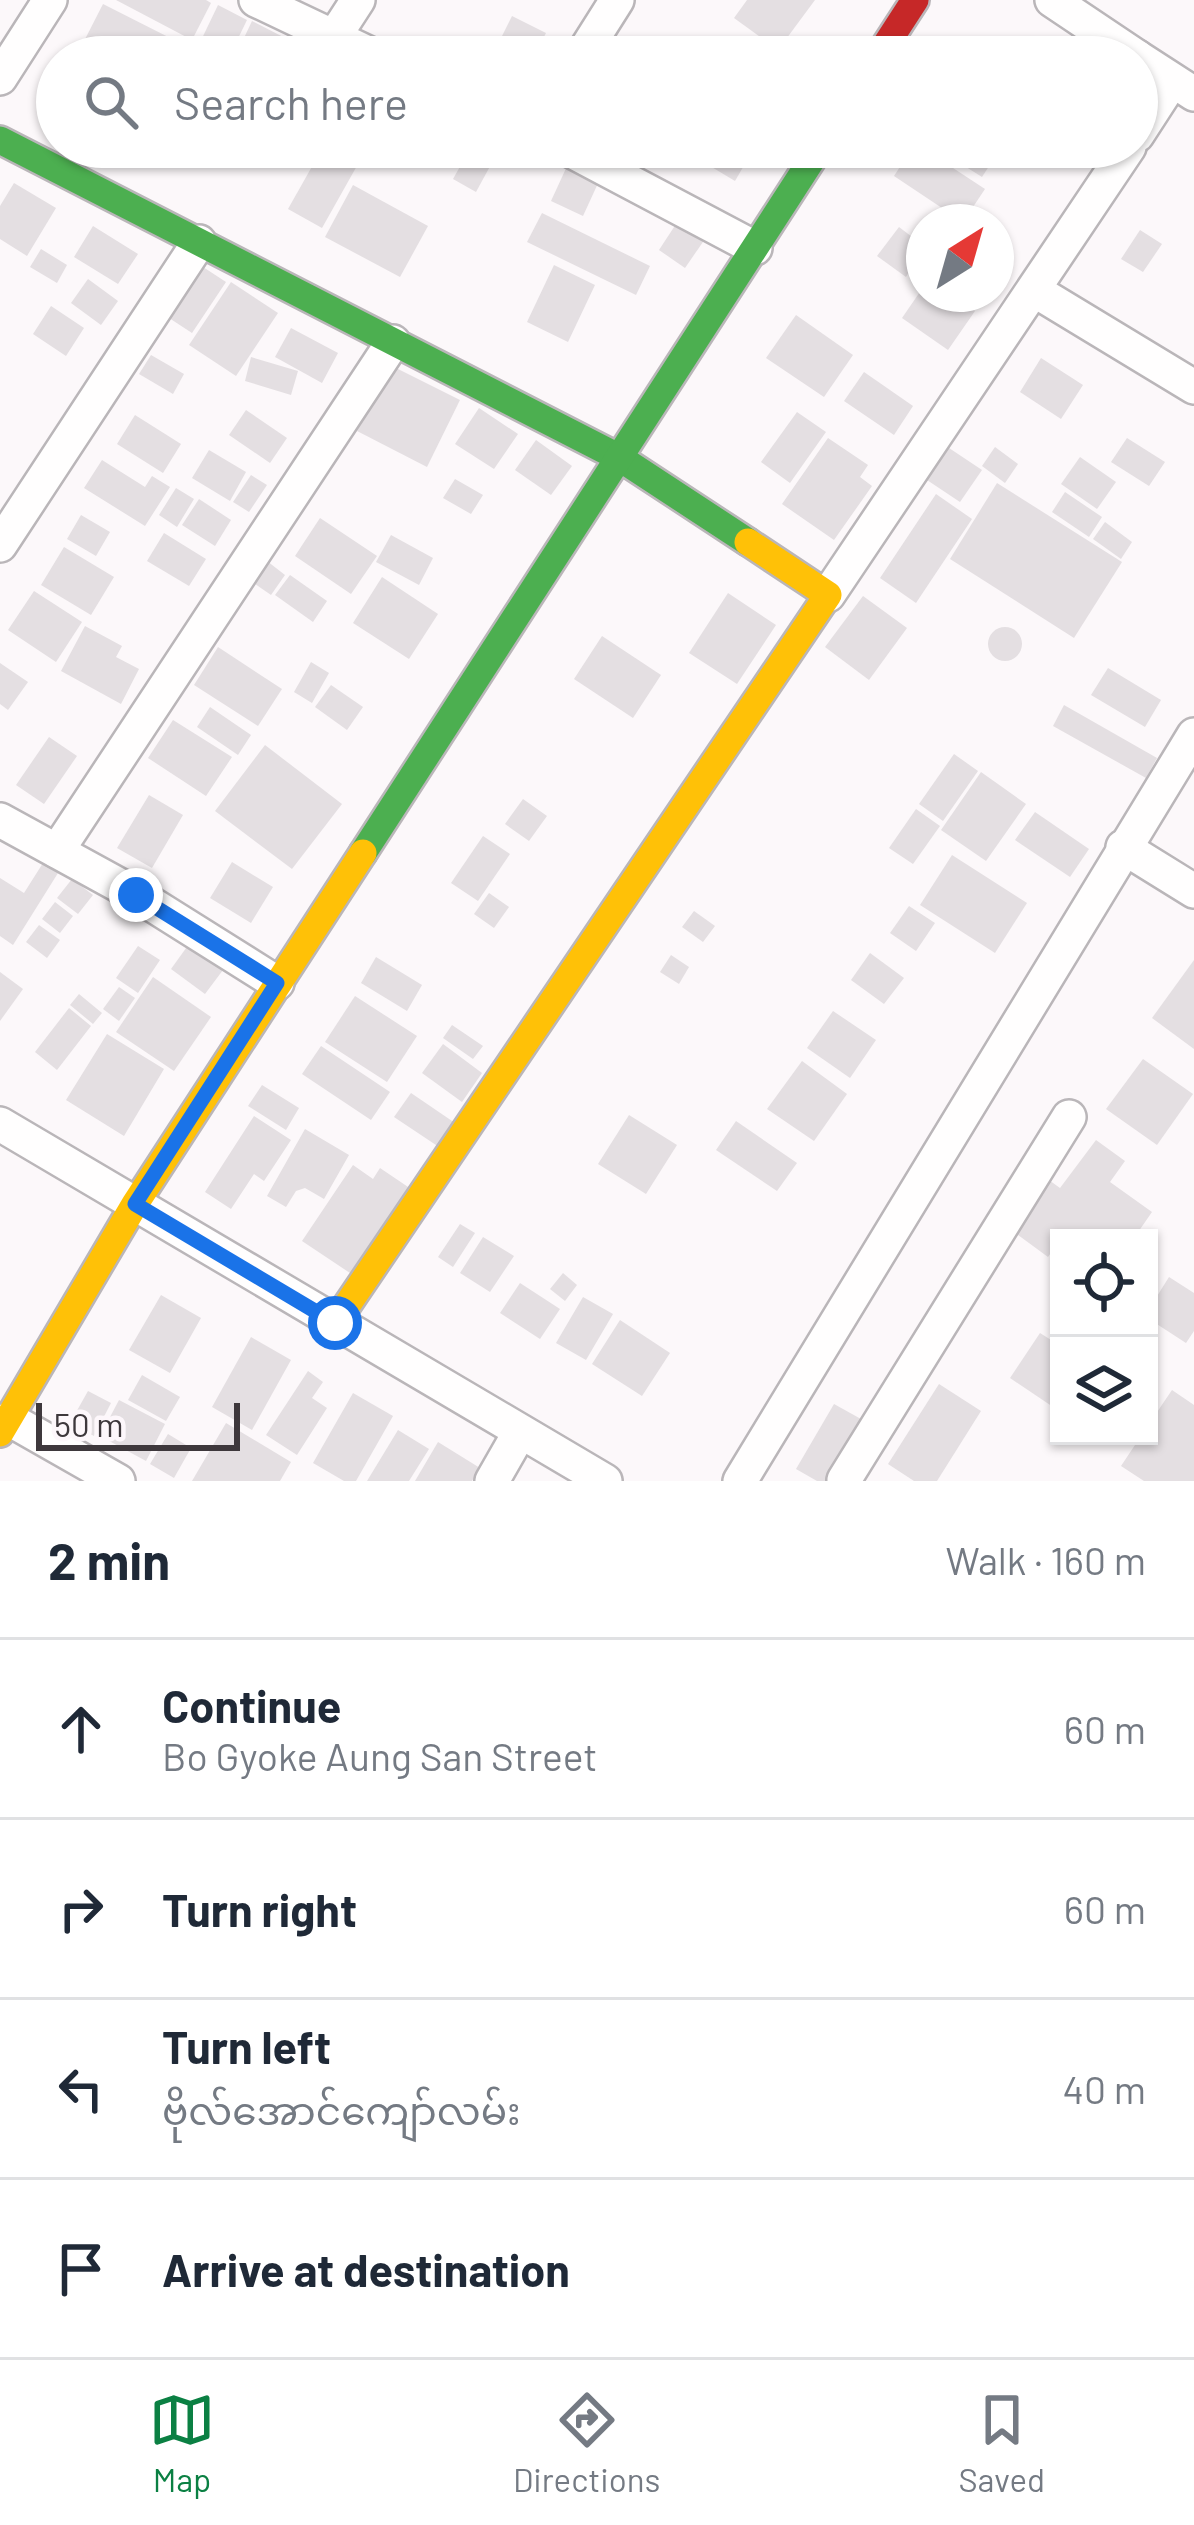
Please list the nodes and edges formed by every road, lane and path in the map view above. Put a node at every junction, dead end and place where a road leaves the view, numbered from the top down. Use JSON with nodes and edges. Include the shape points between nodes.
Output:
{"nodes":[{"id":1,"x":50,"y":0,"type":"edge"},
{"id":2,"x":256,"y":0,"type":"edge"},
{"id":3,"x":358,"y":0,"type":"edge"},
{"id":4,"x":617,"y":0,"type":"edge"},
{"id":5,"x":914,"y":0,"type":"edge"},
{"id":6,"x":1052,"y":0,"type":"edge"},
{"id":7,"x":332,"y":36,"type":"edge"},
{"id":8,"x":335,"y":36,"type":"edge"},
{"id":9,"x":594,"y":36,"type":"edge"},
{"id":10,"x":891,"y":36,"type":"edge"},
{"id":11,"x":1106,"y":36,"type":"edge"},
{"id":12,"x":0,"y":78,"type":"edge"},
{"id":13,"x":1183,"y":87,"type":"edge"},
{"id":14,"x":1158,"y":113,"type":"edge"},
{"id":15,"x":0,"y":140,"type":"edge"},
{"id":16,"x":36,"y":158,"type":"edge"},
{"id":17,"x":55,"y":168,"type":"edge"},
{"id":18,"x":604,"y":168,"type":"edge"},
{"id":19,"x":806,"y":168,"type":"edge"},
{"id":20,"x":1115,"y":168,"type":"edge"},
{"id":21,"x":199,"y":242,"type":"junction"},
{"id":22,"x":755,"y":248,"type":"junction"},
{"id":23,"x":1034,"y":290,"type":"junction"},
{"id":24,"x":393,"y":342,"type":"junction"},
{"id":25,"x":1194,"y":388,"type":"edge"},
{"id":26,"x":620,"y":458,"type":"junction"},
{"id":27,"x":0,"y":545,"type":"edge"},
{"id":28,"x":828,"y":595,"type":"junction"},
{"id":29,"x":1194,"y":734,"type":"edge"},
{"id":30,"x":0,"y":820,"type":"edge"},
{"id":31,"x":1123,"y":847,"type":"junction"},
{"id":32,"x":57,"y":851,"type":"junction"},
{"id":33,"x":1194,"y":891,"type":"edge"},
{"id":34,"x":277,"y":983,"type":"junction"},
{"id":35,"x":1069,"y":1117,"type":"dead end"},
{"id":36,"x":0,"y":1124,"type":"edge"},
{"id":37,"x":135,"y":1204,"type":"junction"},
{"id":38,"x":335,"y":1323,"type":"junction"},
{"id":39,"x":4,"y":1426,"type":"edge"},
{"id":40,"x":520,"y":1432,"type":"junction"},
{"id":41,"x":118,"y":1481,"type":"edge"},
{"id":42,"x":492,"y":1481,"type":"edge"},
{"id":43,"x":604,"y":1481,"type":"edge"},
{"id":44,"x":740,"y":1481,"type":"edge"},
{"id":45,"x":844,"y":1481,"type":"edge"}],
"edges":[{"from":1,"to":12,"type":"street"},
{"from":2,"to":7,"type":"street"},
{"from":3,"to":8,"type":"street"},
{"from":4,"to":9,"type":"street"},
{"from":5,"to":10,"type":"street"},
{"from":6,"to":11,"type":"street"},
{"from":13,"to":14,"type":"street"},
{"from":15,"to":16,"type":"street"},
{"from":17,"to":21,"type":"street"},
{"from":18,"to":22,"type":"street"},
{"from":19,"to":22,"type":"street"},
{"from":20,"to":23,"type":"street"},
{"from":21,"to":24,"type":"street"},
{"from":21,"to":27,"type":"street"},
{"from":22,"to":26,"type":"street"},
{"from":23,"to":25,"type":"street"},
{"from":23,"to":28,"type":"street"},
{"from":24,"to":26,"type":"street"},
{"from":24,"to":32,"type":"street"},
{"from":26,"to":28,"type":"street"},
{"from":26,"to":34,"type":"street"},
{"from":28,"to":38,"type":"street"},
{"from":29,"to":31,"type":"street"},
{"from":30,"to":32,"type":"street"},
{"from":31,"to":33,"type":"street"},
{"from":31,"to":44,"type":"street"},
{"from":32,"to":34,"type":"street"},
{"from":34,"to":37,"type":"street"},
{"from":35,"to":45,"type":"street"},
{"from":36,"to":37,"type":"street"},
{"from":37,"to":38,"type":"street"},
{"from":37,"to":39,"type":"street"},
{"from":38,"to":40,"type":"street"},
{"from":39,"to":41,"type":"street"},
{"from":40,"to":42,"type":"street"},
{"from":40,"to":43,"type":"street"}]}
